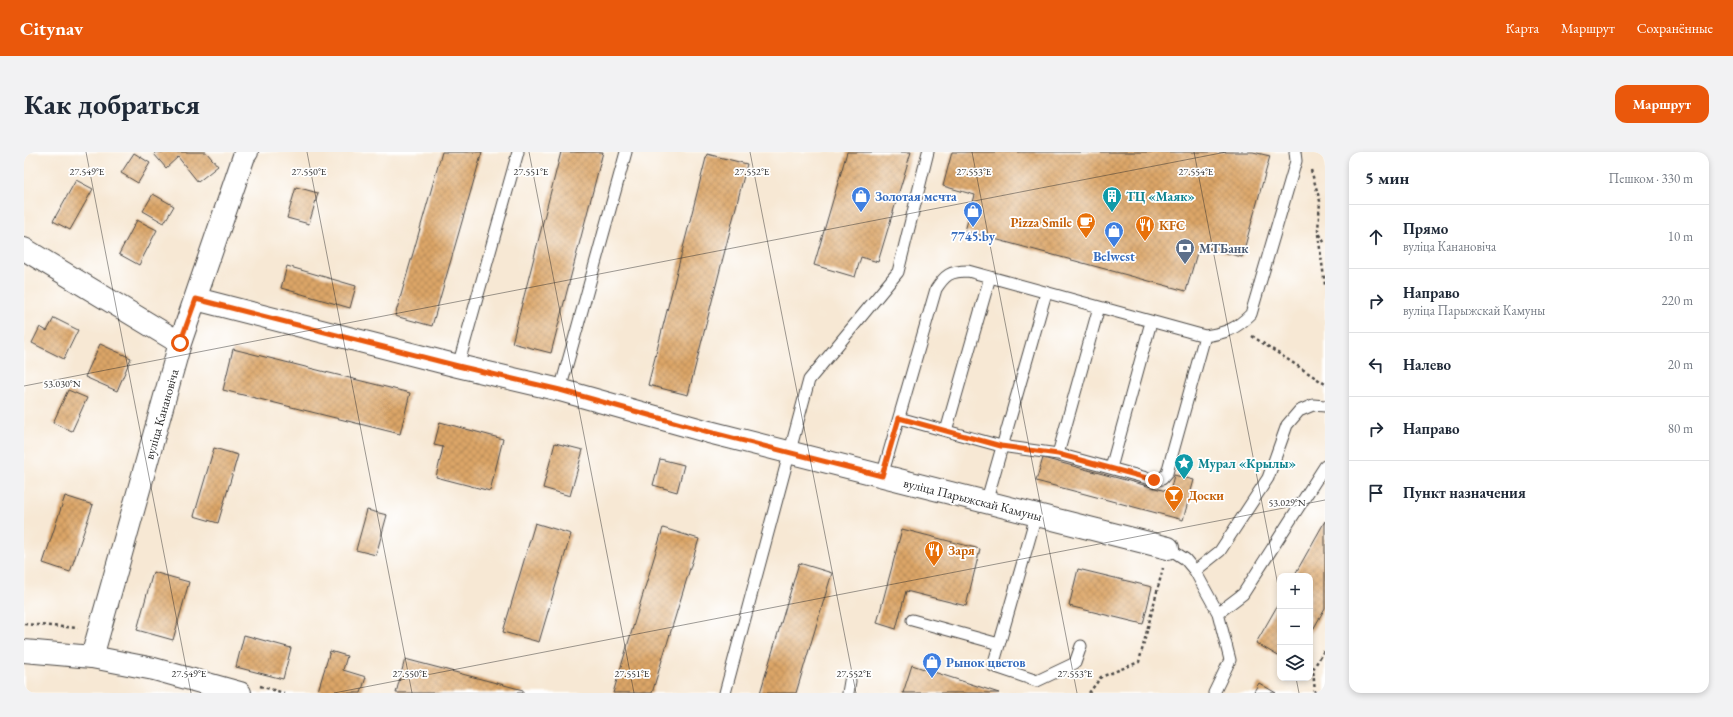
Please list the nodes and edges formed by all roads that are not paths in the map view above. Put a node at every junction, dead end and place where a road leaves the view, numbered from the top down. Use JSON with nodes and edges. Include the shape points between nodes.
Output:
{"nodes":[{"id":1,"x":518,"y":152,"type":"edge"},
{"id":2,"x":626,"y":152,"type":"edge"},
{"id":3,"x":928,"y":152,"type":"edge"},
{"id":4,"x":1295,"y":152,"type":"edge"},
{"id":5,"x":244,"y":153,"type":"edge"},
{"id":6,"x":24,"y":249,"type":"edge"},
{"id":7,"x":990,"y":277,"type":"junction"},
{"id":8,"x":1046,"y":292,"type":"junction"},
{"id":9,"x":196,"y":299,"type":"junction"},
{"id":10,"x":1099,"y":308,"type":"junction"},
{"id":11,"x":1151,"y":322,"type":"junction"},
{"id":12,"x":1205,"y":336,"type":"junction"},
{"id":13,"x":180,"y":343,"type":"junction"},
{"id":14,"x":458,"y":366,"type":"junction"},
{"id":15,"x":560,"y":390,"type":"junction"},
{"id":16,"x":1325,"y":406,"type":"edge"},
{"id":17,"x":899,"y":418,"type":"junction"},
{"id":18,"x":946,"y":431,"type":"junction"},
{"id":19,"x":1001,"y":446,"type":"junction"},
{"id":20,"x":790,"y":452,"type":"junction"},
{"id":21,"x":1058,"y":454,"type":"junction"},
{"id":22,"x":1325,"y":466,"type":"edge"},
{"id":23,"x":1111,"y":468,"type":"junction"},
{"id":24,"x":882,"y":476,"type":"junction"},
{"id":25,"x":986,"y":503,"type":"junction"},
{"id":26,"x":1036,"y":516,"type":"junction"},
{"id":27,"x":1168,"y":548,"type":"joint"},
{"id":28,"x":1195,"y":571,"type":"junction"},
{"id":29,"x":1218,"y":614,"type":"junction"},
{"id":30,"x":912,"y":620,"type":"dead end"},
{"id":31,"x":999,"y":644,"type":"junction"},
{"id":32,"x":1081,"y":646,"type":"dead end"},
{"id":33,"x":24,"y":651,"type":"edge"},
{"id":34,"x":92,"y":657,"type":"junction"},
{"id":35,"x":850,"y":681,"type":"dead end"},
{"id":36,"x":247,"y":689,"type":"edge"},
{"id":37,"x":725,"y":693,"type":"edge"},
{"id":38,"x":848,"y":693,"type":"edge"},
{"id":39,"x":1214,"y":693,"type":"edge"}],
"edges":[{"from":1,"to":14,"type":"lane"},
{"from":2,"to":15,"type":"lane"},
{"from":3,"to":20,"type":"lane","via":[[898,272],[809,380]]},
{"from":4,"to":12,"type":"lane","via":[[1296,161],[1251,314],[1238,326],[1220,334]]},
{"from":5,"to":9,"type":"street","name":"вуліца Канановіча"},
{"from":6,"to":13,"type":"street"},
{"from":7,"to":8,"type":"lane"},
{"from":7,"to":17,"type":"lane","via":[[968,271],[955,271],[943,278],[936,289]]},
{"from":7,"to":18,"type":"lane"},
{"from":8,"to":10,"type":"lane"},
{"from":8,"to":19,"type":"lane"},
{"from":9,"to":13,"type":"street","name":"вуліца Канановіча"},
{"from":9,"to":14,"type":"street","name":"вуліца Парыжскай Камуны"},
{"from":10,"to":11,"type":"lane"},
{"from":10,"to":21,"type":"lane"},
{"from":11,"to":12,"type":"lane"},
{"from":11,"to":23,"type":"lane"},
{"from":12,"to":23,"type":"lane","via":[[1167,473],[1162,479],[1154,480]]},
{"from":13,"to":34,"type":"street","name":"вуліца Канановіча"},
{"from":14,"to":15,"type":"street","name":"вуліца Парыжскай Камуны"},
{"from":15,"to":20,"type":"street","name":"вуліца Парыжскай Камуны"},
{"from":16,"to":28,"type":"lane","via":[[1313,404],[1299,411],[1287,425],[1268,478],[1220,551]]},
{"from":17,"to":18,"type":"lane"},
{"from":17,"to":24,"type":"lane"},
{"from":18,"to":19,"type":"lane"},
{"from":19,"to":21,"type":"lane"},
{"from":19,"to":25,"type":"lane"},
{"from":20,"to":24,"type":"street","name":"вуліца Парыжскай Камуны"},
{"from":20,"to":37,"type":"lane"},
{"from":21,"to":23,"type":"lane"},
{"from":22,"to":29,"type":"lane","via":[[1244,594]]},
{"from":24,"to":25,"type":"street","name":"вуліца Парыжскай Камуны"},
{"from":25,"to":26,"type":"street","name":"вуліца Парыжскай Камуны"},
{"from":26,"to":27,"type":"street","name":"вуліца Парыжскай Камуны"},
{"from":26,"to":31,"type":"lane"},
{"from":27,"to":28,"type":"lane","via":[[1185,558]]},
{"from":28,"to":29,"type":"lane"},
{"from":29,"to":39,"type":"lane","via":[[1230,660]]},
{"from":30,"to":31,"type":"lane"},
{"from":31,"to":32,"type":"lane","via":[[993,666],[1037,680],[1075,663]]},
{"from":33,"to":34,"type":"street"},
{"from":34,"to":36,"type":"street"},
{"from":35,"to":38,"type":"lane"}]}
